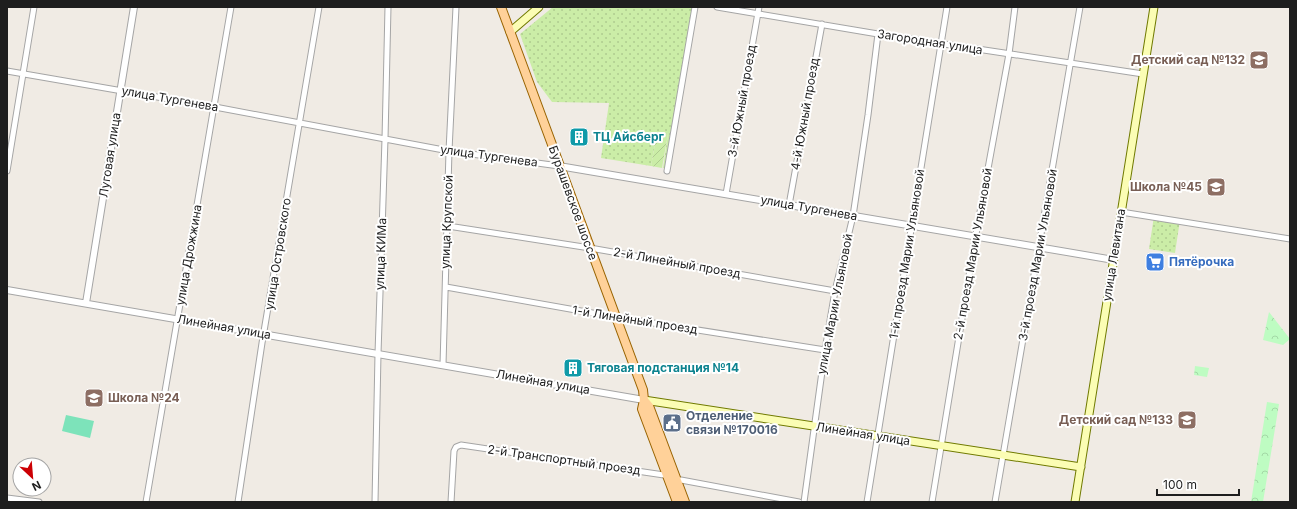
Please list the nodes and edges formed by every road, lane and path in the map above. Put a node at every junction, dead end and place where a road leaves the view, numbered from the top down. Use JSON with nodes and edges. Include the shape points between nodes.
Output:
{"nodes":[{"id":1,"x":34,"y":7,"type":"edge"},
{"id":2,"x":134,"y":7,"type":"edge"},
{"id":3,"x":232,"y":7,"type":"edge"},
{"id":4,"x":319,"y":7,"type":"edge"},
{"id":5,"x":388,"y":7,"type":"edge"},
{"id":6,"x":456,"y":7,"type":"edge"},
{"id":7,"x":501,"y":7,"type":"edge"},
{"id":8,"x":539,"y":7,"type":"edge"},
{"id":9,"x":695,"y":7,"type":"edge"},
{"id":10,"x":718,"y":7,"type":"edge"},
{"id":11,"x":759,"y":7,"type":"edge"},
{"id":12,"x":947,"y":7,"type":"edge"},
{"id":13,"x":1015,"y":7,"type":"edge"},
{"id":14,"x":1080,"y":7,"type":"edge"},
{"id":15,"x":1154,"y":7,"type":"edge"},
{"id":16,"x":758,"y":13,"type":"junction"},
{"id":17,"x":822,"y":24,"type":"junction"},
{"id":18,"x":510,"y":32,"type":"junction"},
{"id":19,"x":878,"y":34,"type":"junction"},
{"id":20,"x":942,"y":44,"type":"junction"},
{"id":21,"x":1009,"y":54,"type":"junction"},
{"id":22,"x":1070,"y":63,"type":"junction"},
{"id":23,"x":7,"y":71,"type":"edge"},
{"id":24,"x":22,"y":74,"type":"junction"},
{"id":25,"x":1143,"y":74,"type":"junction"},
{"id":26,"x":121,"y":90,"type":"junction"},
{"id":27,"x":215,"y":107,"type":"junction"},
{"id":28,"x":300,"y":122,"type":"junction"},
{"id":29,"x":385,"y":139,"type":"junction"},
{"id":30,"x":449,"y":151,"type":"junction"},
{"id":31,"x":559,"y":166,"type":"junction"},
{"id":32,"x":7,"y":171,"type":"edge"},
{"id":33,"x":667,"y":171,"type":"dead end"},
{"id":34,"x":726,"y":194,"type":"junction"},
{"id":35,"x":789,"y":205,"type":"junction"},
{"id":36,"x":1121,"y":212,"type":"junction"},
{"id":37,"x":853,"y":216,"type":"junction"},
{"id":38,"x":448,"y":226,"type":"junction"},
{"id":39,"x":912,"y":226,"type":"junction"},
{"id":40,"x":976,"y":236,"type":"junction"},
{"id":41,"x":1290,"y":239,"type":"edge"},
{"id":42,"x":1039,"y":247,"type":"junction"},
{"id":43,"x":590,"y":248,"type":"junction"},
{"id":44,"x":1114,"y":260,"type":"junction"},
{"id":45,"x":446,"y":287,"type":"junction"},
{"id":46,"x":7,"y":290,"type":"edge"},
{"id":47,"x":836,"y":291,"type":"junction"},
{"id":48,"x":86,"y":303,"type":"junction"},
{"id":49,"x":615,"y":317,"type":"junction"},
{"id":50,"x":178,"y":319,"type":"junction"},
{"id":51,"x":264,"y":334,"type":"junction"},
{"id":52,"x":826,"y":350,"type":"junction"},
{"id":53,"x":378,"y":354,"type":"junction"},
{"id":54,"x":444,"y":365,"type":"junction"},
{"id":55,"x":644,"y":400,"type":"junction"},
{"id":56,"x":814,"y":426,"type":"junction"},
{"id":57,"x":878,"y":436,"type":"junction"},
{"id":58,"x":941,"y":446,"type":"junction"},
{"id":59,"x":1003,"y":455,"type":"junction"},
{"id":60,"x":1081,"y":467,"type":"junction"},
{"id":61,"x":667,"y":474,"type":"junction"},
{"id":62,"x":678,"y":481,"type":"junction"},
{"id":63,"x":7,"y":498,"type":"edge"},
{"id":64,"x":39,"y":502,"type":"edge"},
{"id":65,"x":146,"y":502,"type":"edge"},
{"id":66,"x":238,"y":502,"type":"edge"},
{"id":67,"x":375,"y":502,"type":"edge"},
{"id":68,"x":451,"y":502,"type":"edge"},
{"id":69,"x":677,"y":502,"type":"edge"},
{"id":70,"x":685,"y":502,"type":"edge"},
{"id":71,"x":799,"y":502,"type":"edge"},
{"id":72,"x":804,"y":502,"type":"edge"},
{"id":73,"x":867,"y":502,"type":"edge"},
{"id":74,"x":932,"y":502,"type":"edge"},
{"id":75,"x":995,"y":502,"type":"edge"},
{"id":76,"x":1075,"y":502,"type":"edge"}],
"edges":[{"from":1,"to":24,"type":"street"},
{"from":2,"to":26,"type":"street","name":"Луговая улица"},
{"from":3,"to":27,"type":"street","name":"улица Дрожжина"},
{"from":4,"to":28,"type":"street","name":"улица Островского"},
{"from":5,"to":29,"type":"street","name":"улица КИМа"},
{"from":6,"to":30,"type":"street","name":"улица Крупской"},
{"from":7,"to":18,"type":"main road","name":"Бурашевское шоссе"},
{"from":8,"to":18,"type":"main road"},
{"from":9,"to":33,"type":"street"},
{"from":10,"to":16,"type":"street","name":"Загородная улица"},
{"from":11,"to":16,"type":"street","name":"3-й Южный проезд"},
{"from":12,"to":20,"type":"street","name":"1-й проезд Марии Ульяновой"},
{"from":13,"to":21,"type":"street","name":"2-й проезд Марии Ульяновой"},
{"from":14,"to":22,"type":"street","name":"3-й проезд Марии Ульяновой"},
{"from":15,"to":25,"type":"main road","name":"улица Левитана"},
{"from":16,"to":17,"type":"street","name":"Загородная улица"},
{"from":16,"to":34,"type":"street","name":"3-й Южный проезд"},
{"from":17,"to":19,"type":"street","name":"Загородная улица"},
{"from":17,"to":35,"type":"street","name":"4-й Южный проезд"},
{"from":18,"to":31,"type":"main road","name":"Бурашевское шоссе"},
{"from":19,"to":20,"type":"street","name":"Загородная улица"},
{"from":19,"to":37,"type":"street","name":"улица Марии Ульяновой"},
{"from":20,"to":21,"type":"street","name":"Загородная улица"},
{"from":20,"to":39,"type":"street","name":"1-й проезд Марии Ульяновой"},
{"from":21,"to":22,"type":"street","name":"Загородная улица"},
{"from":21,"to":40,"type":"street","name":"2-й проезд Марии Ульяновой"},
{"from":22,"to":25,"type":"street","name":"Загородная улица"},
{"from":22,"to":42,"type":"street","name":"3-й проезд Марии Ульяновой"},
{"from":23,"to":24,"type":"street","name":"улица Тургенева"},
{"from":24,"to":26,"type":"street","name":"улица Тургенева"},
{"from":24,"to":32,"type":"street"},
{"from":25,"to":36,"type":"main road","name":"улица Левитана"},
{"from":26,"to":27,"type":"street","name":"улица Тургенева"},
{"from":26,"to":48,"type":"street","name":"Луговая улица"},
{"from":27,"to":28,"type":"street","name":"улица Тургенева"},
{"from":27,"to":50,"type":"street","name":"улица Дрожжина"},
{"from":28,"to":29,"type":"street","name":"улица Тургенева"},
{"from":28,"to":51,"type":"street","name":"улица Островского"},
{"from":29,"to":30,"type":"street","name":"улица Тургенева"},
{"from":29,"to":53,"type":"street","name":"улица КИМа"},
{"from":30,"to":31,"type":"street","name":"улица Тургенева"},
{"from":30,"to":38,"type":"street","name":"улица Крупской"},
{"from":31,"to":34,"type":"street","name":"улица Тургенева"},
{"from":31,"to":43,"type":"main road","name":"Бурашевское шоссе"},
{"from":34,"to":35,"type":"street","name":"улица Тургенева"},
{"from":35,"to":37,"type":"street","name":"улица Тургенева"},
{"from":36,"to":41,"type":"street"},
{"from":36,"to":44,"type":"main road","name":"улица Левитана"},
{"from":37,"to":39,"type":"street","name":"улица Тургенева"},
{"from":37,"to":47,"type":"street","name":"улица Марии Ульяновой"},
{"from":38,"to":43,"type":"street","name":"2-й Линейный проезд"},
{"from":38,"to":45,"type":"street","name":"улица Крупской"},
{"from":39,"to":40,"type":"street","name":"улица Тургенева"},
{"from":39,"to":57,"type":"street","name":"1-й проезд Марии Ульяновой"},
{"from":40,"to":42,"type":"street","name":"улица Тургенева"},
{"from":40,"to":58,"type":"street","name":"2-й проезд Марии Ульяновой"},
{"from":42,"to":44,"type":"street","name":"улица Тургенева"},
{"from":42,"to":59,"type":"street","name":"3-й проезд Марии Ульяновой"},
{"from":43,"to":47,"type":"street","name":"2-й Линейный проезд"},
{"from":43,"to":49,"type":"main road","name":"Бурашевское шоссе"},
{"from":44,"to":60,"type":"main road","name":"улица Левитана"},
{"from":45,"to":49,"type":"street","name":"1-й Линейный проезд"},
{"from":45,"to":54,"type":"street","name":"улица Крупской"},
{"from":46,"to":48,"type":"street","name":"Линейная улица"},
{"from":47,"to":52,"type":"street","name":"улица Марии Ульяновой"},
{"from":48,"to":50,"type":"street","name":"Линейная улица"},
{"from":49,"to":52,"type":"street","name":"1-й Линейный проезд"},
{"from":49,"to":55,"type":"main road","name":"Бурашевское шоссе","via":[[643,390]]},
{"from":50,"to":51,"type":"street","name":"Линейная улица"},
{"from":50,"to":65,"type":"street","name":"улица Дрожжина"},
{"from":51,"to":53,"type":"street","name":"Линейная улица"},
{"from":51,"to":66,"type":"street","name":"улица Островского"},
{"from":52,"to":56,"type":"street","name":"улица Марии Ульяновой"},
{"from":53,"to":54,"type":"street","name":"Линейная улица"},
{"from":53,"to":67,"type":"street","name":"улица КИМа"},
{"from":54,"to":55,"type":"street","name":"Линейная улица"},
{"from":55,"to":56,"type":"main road","name":"Линейная улица"},
{"from":55,"to":61,"type":"main road","name":"Бурашевское шоссе","via":[[642,409]]},
{"from":55,"to":62,"type":"main road","name":"Бурашевское шоссе","via":[[649,406]]},
{"from":56,"to":57,"type":"main road","name":"Линейная улица"},
{"from":56,"to":72,"type":"street","name":"улица Марии Ульяновой"},
{"from":57,"to":58,"type":"main road","name":"Линейная улица"},
{"from":57,"to":73,"type":"street","name":"1-й проезд Марии Ульяновой"},
{"from":58,"to":59,"type":"main road","name":"Линейная улица"},
{"from":58,"to":74,"type":"street","name":"2-й проезд Марии Ульяновой"},
{"from":59,"to":60,"type":"main road","name":"Линейная улица"},
{"from":59,"to":75,"type":"street","name":"3-й проезд Марии Ульяновой"},
{"from":60,"to":76,"type":"main road","name":"улица Левитана"},
{"from":61,"to":68,"type":"street","name":"2-й Транспортный проезд","via":[[461,445],[454,451]]},
{"from":61,"to":69,"type":"main road","name":"Бурашевское шоссе"},
{"from":62,"to":70,"type":"main road","name":"Бурашевское шоссе"},
{"from":62,"to":71,"type":"street"},
{"from":63,"to":64,"type":"street"}]}
